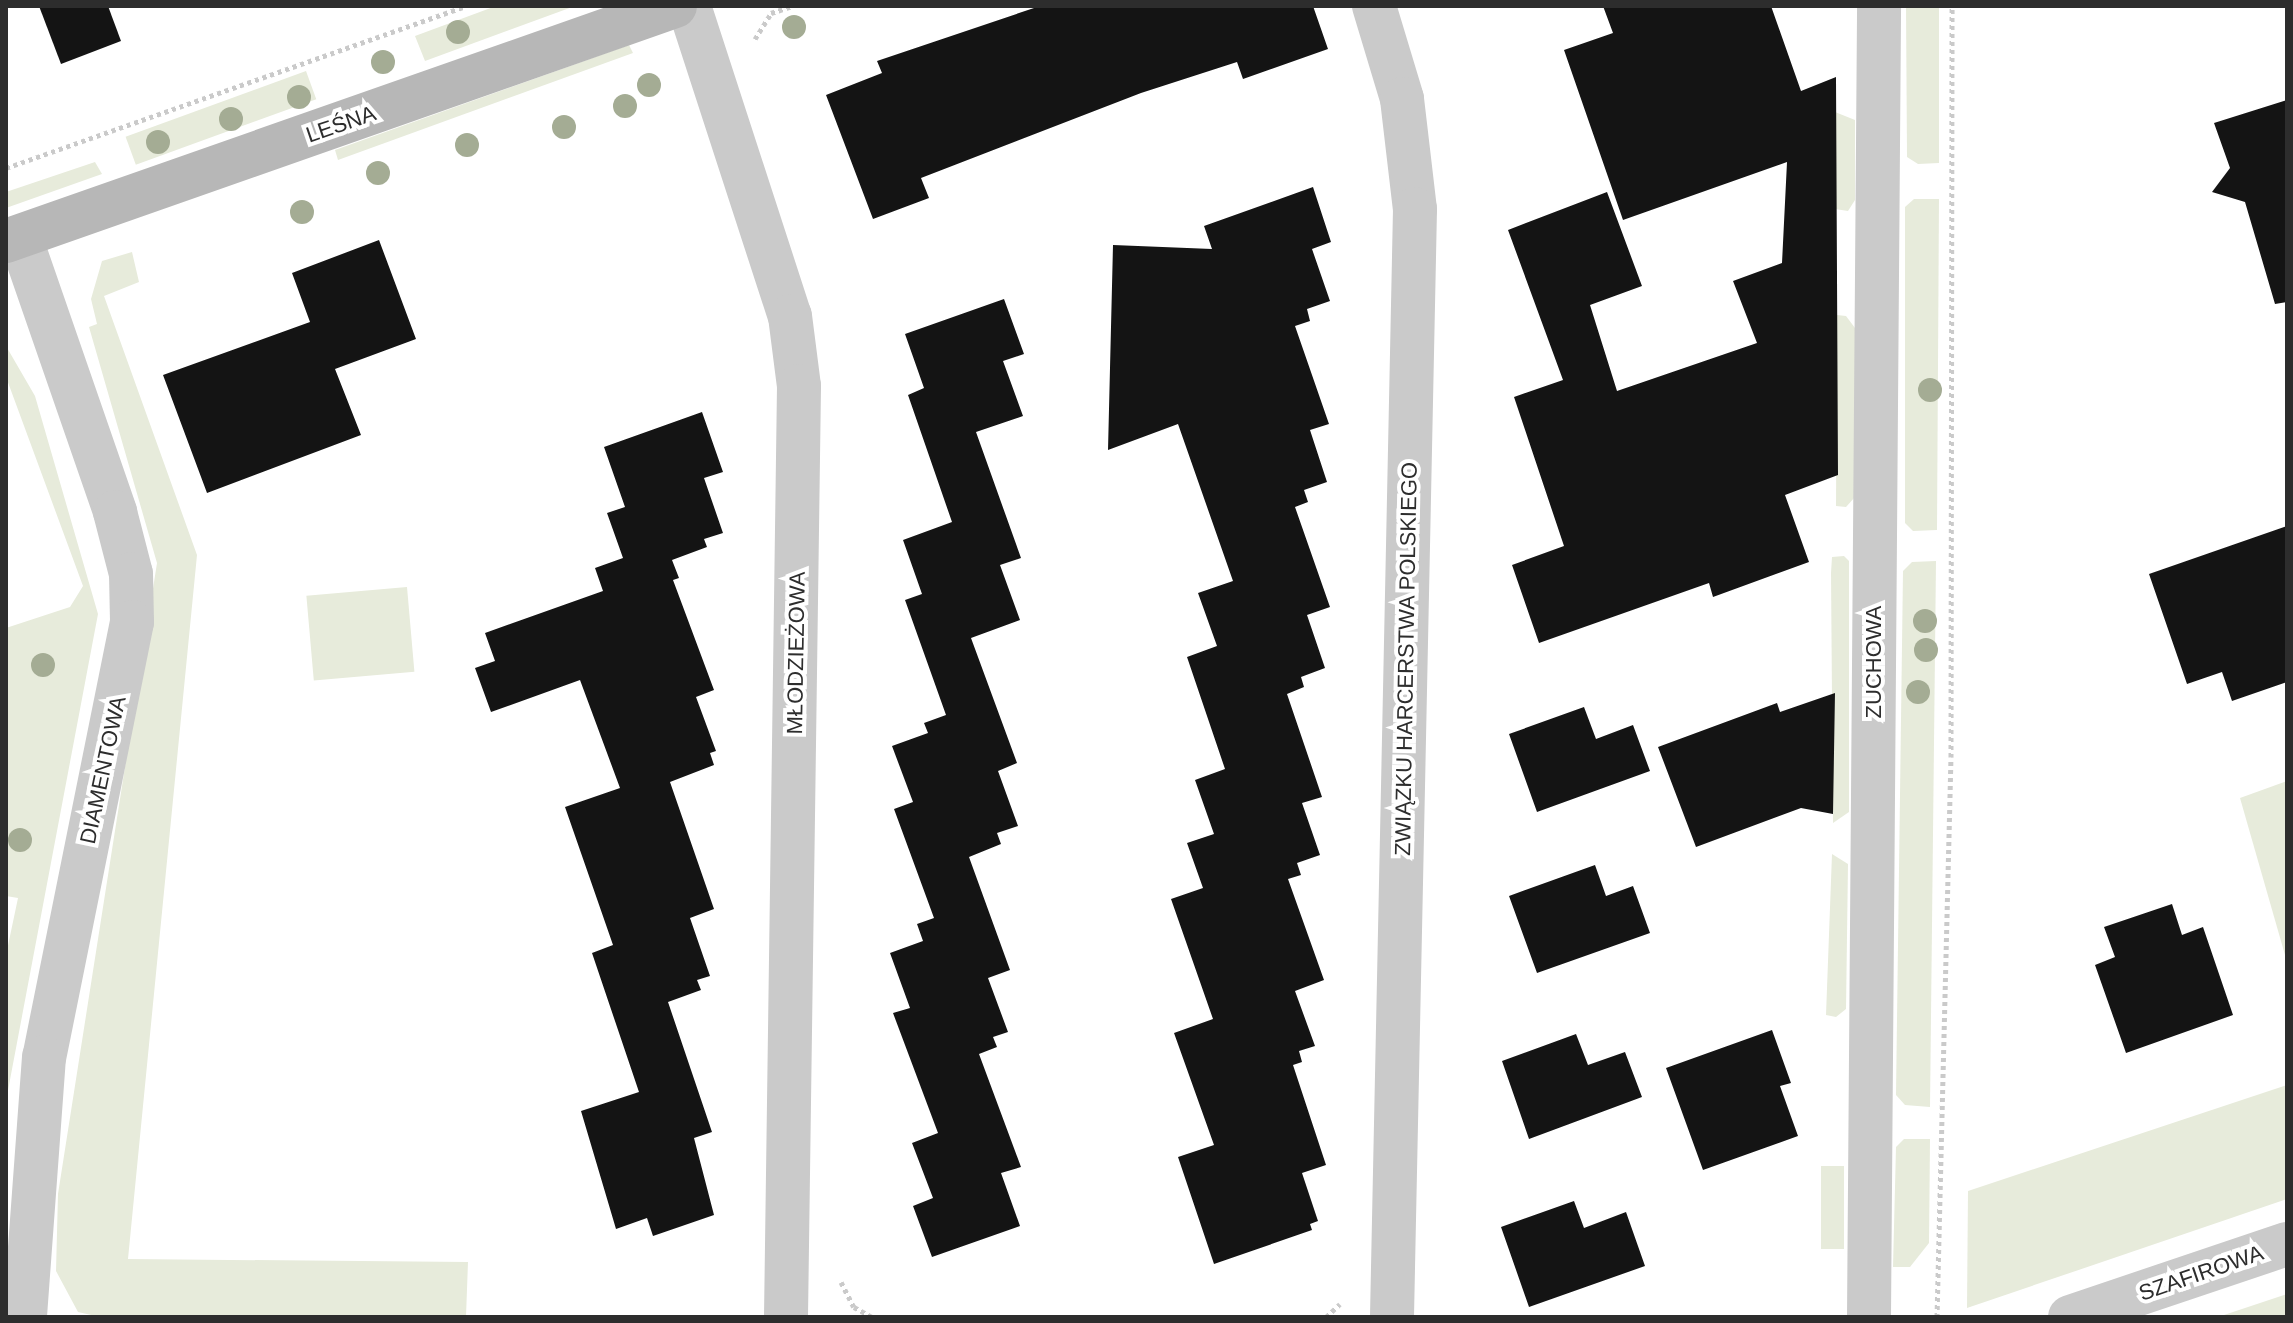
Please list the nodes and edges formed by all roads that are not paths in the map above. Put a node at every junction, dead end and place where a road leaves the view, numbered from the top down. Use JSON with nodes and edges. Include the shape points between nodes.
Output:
{"nodes":[{"id":1,"x":675,"y":6,"type":"edge"},
{"id":2,"x":689,"y":6,"type":"edge"},
{"id":3,"x":1374,"y":6,"type":"edge"},
{"id":4,"x":1879,"y":6,"type":"edge"},
{"id":5,"x":13,"y":239,"type":"edge"},
{"id":6,"x":2287,"y":1244,"type":"edge"},
{"id":7,"x":25,"y":1317,"type":"edge"},
{"id":8,"x":786,"y":1317,"type":"edge"},
{"id":9,"x":1392,"y":1317,"type":"edge"},
{"id":10,"x":1869,"y":1317,"type":"edge"},
{"id":11,"x":2070,"y":1317,"type":"edge"}],
"edges":[{"from":1,"to":5,"type":"street","name":"LEŚNA"},
{"from":2,"to":8,"type":"street","name":"MŁODZIEŻOWA","via":[[790,316],[799,386]]},
{"from":3,"to":9,"type":"street","name":"ZWIĄZKU HARCERSTWA POLSKIEGO","via":[[1402,99],[1415,209]]},
{"from":4,"to":10,"type":"street","name":"ZUCHOWA"},
{"from":5,"to":7,"type":"street","name":"DIAMENTOWA","via":[[115,512],[131,574],[132,622],[44,1057]]},
{"from":6,"to":11,"type":"street","name":"SZAFIROWA"}]}
